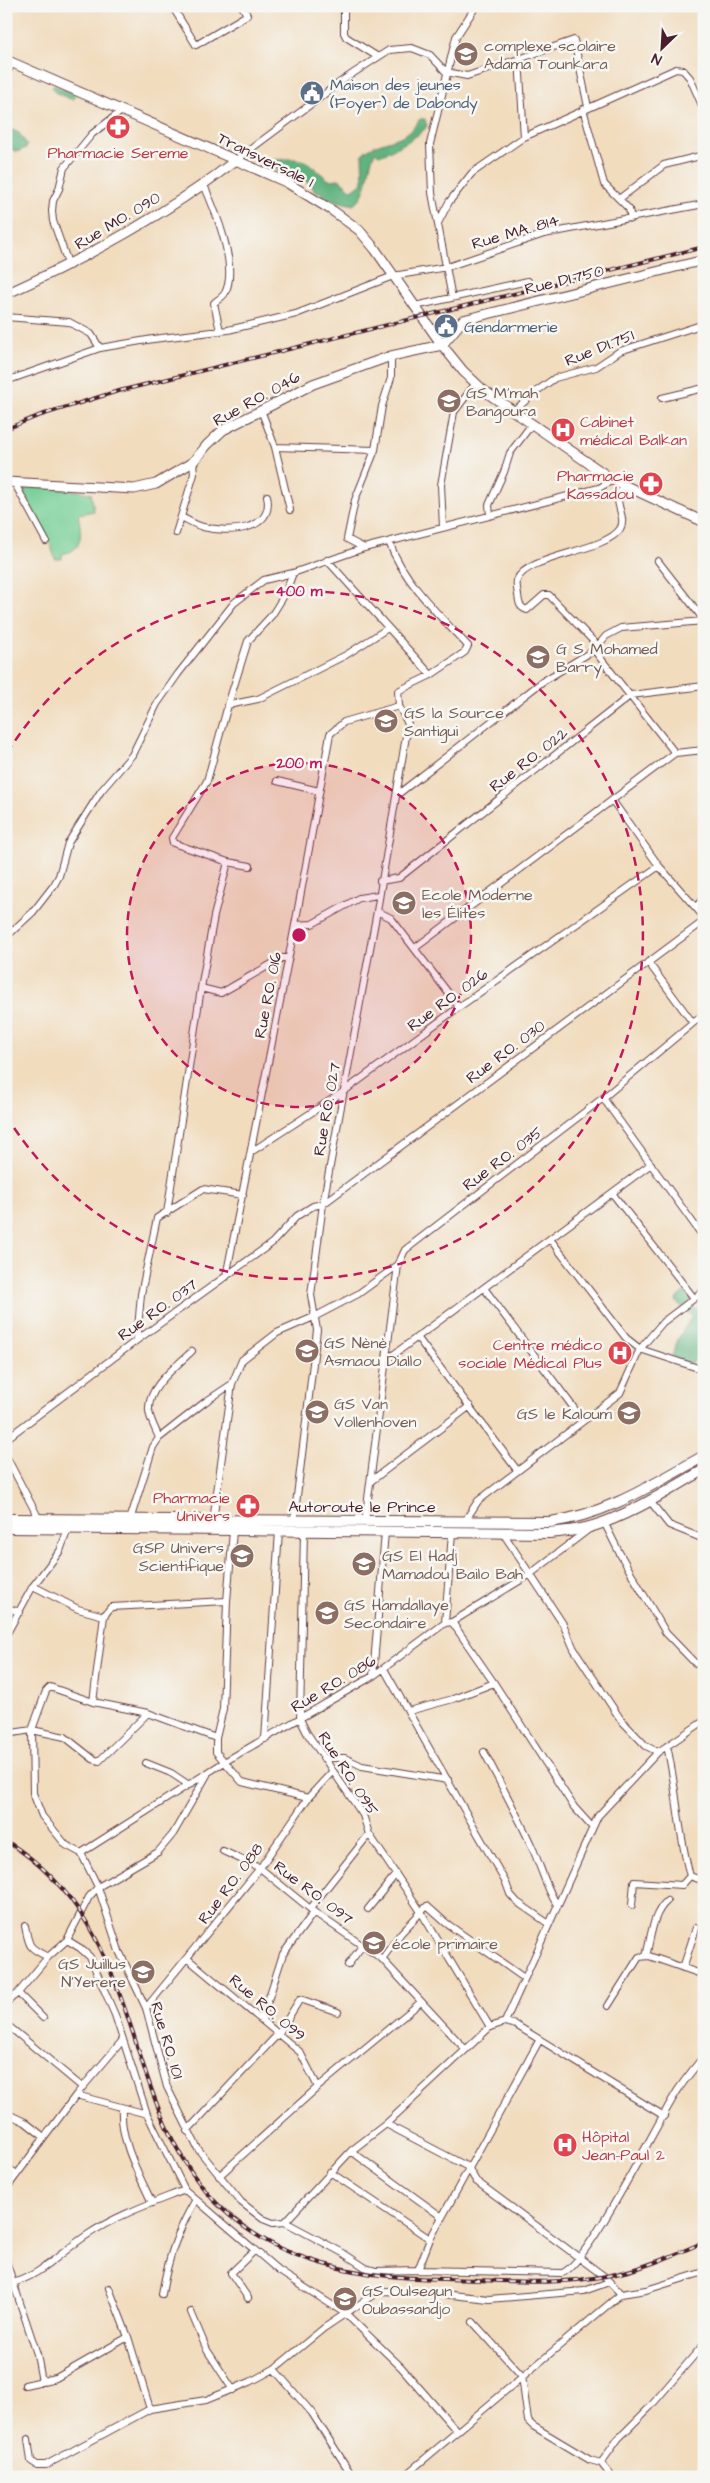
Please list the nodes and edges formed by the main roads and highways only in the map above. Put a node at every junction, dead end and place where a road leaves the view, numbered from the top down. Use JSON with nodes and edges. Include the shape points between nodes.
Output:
{"nodes":[{"id":1,"x":704,"y":1456,"type":"edge"},
{"id":2,"x":704,"y":1470,"type":"edge"},
{"id":3,"x":6,"y":1519,"type":"edge"},
{"id":4,"x":6,"y":1528,"type":"edge"}],
"edges":[{"from":1,"to":3,"type":"main road","name":"Autoroute le Prince","via":[[630,1497],[570,1519],[550,1522]]},
{"from":2,"to":4,"type":"main road","name":"Autoroute le Prince","via":[[650,1501],[592,1527],[550,1533]]}]}
